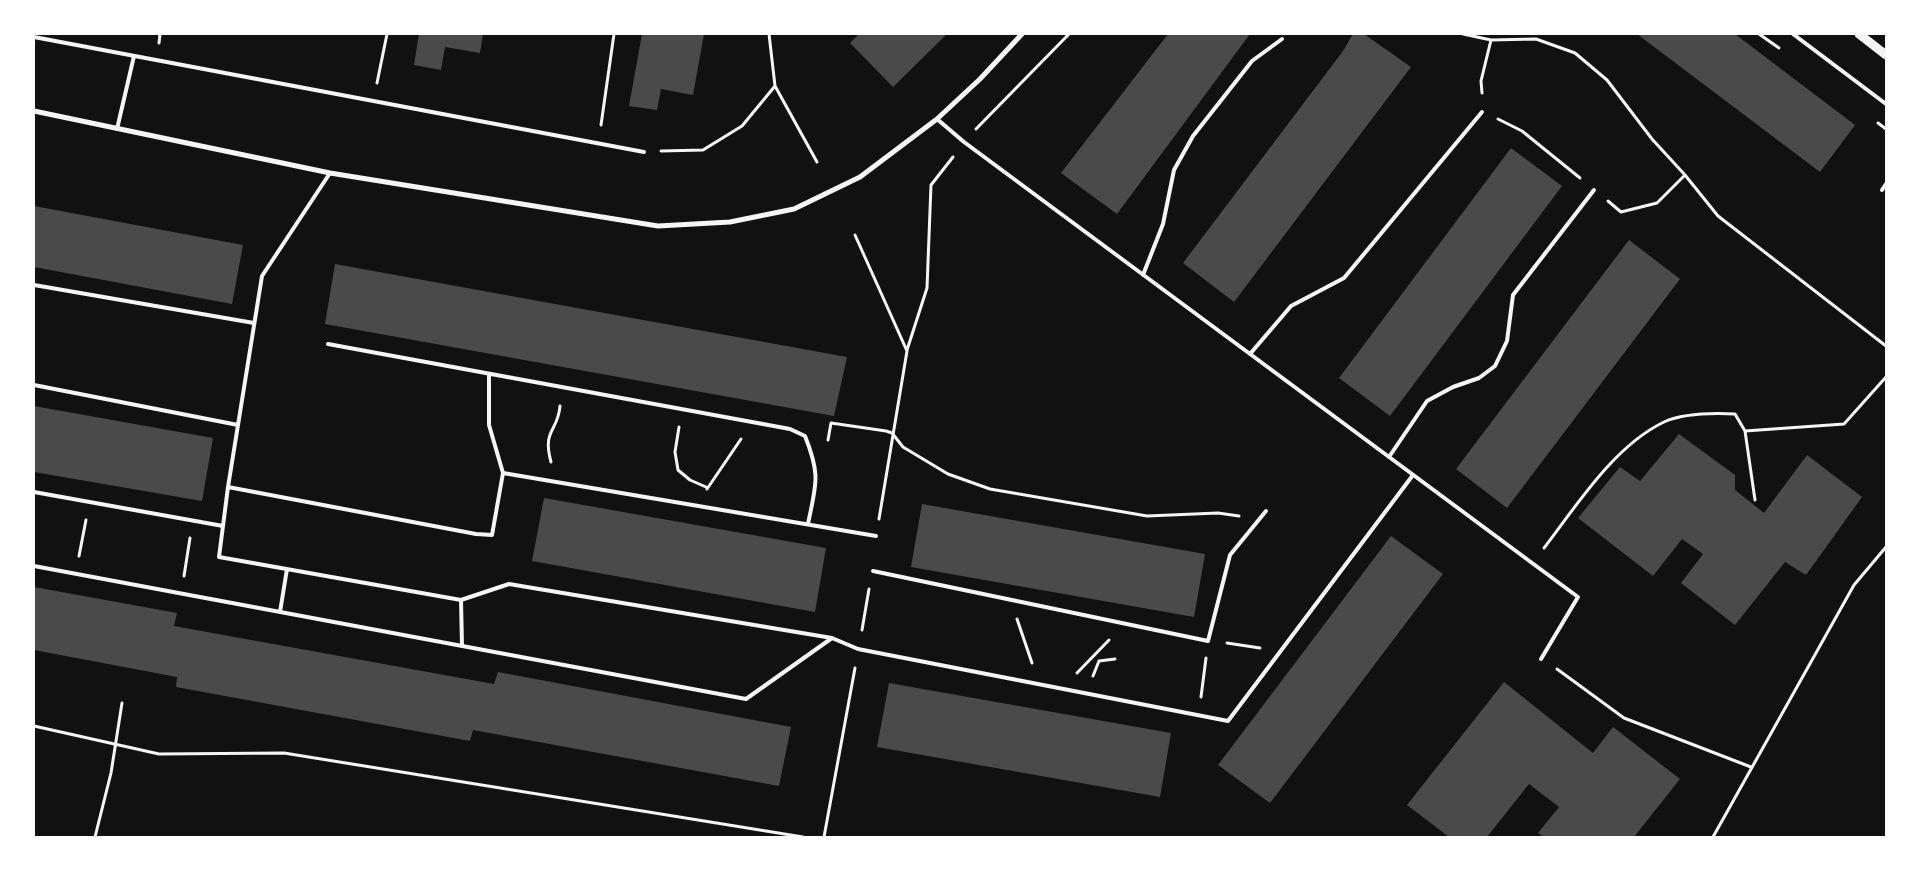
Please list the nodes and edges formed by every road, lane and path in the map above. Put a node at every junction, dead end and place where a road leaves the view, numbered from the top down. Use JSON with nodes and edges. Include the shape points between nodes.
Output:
{"nodes":[{"id":1,"x":387,"y":34,"type":"edge"},
{"id":2,"x":614,"y":34,"type":"edge"},
{"id":3,"x":770,"y":34,"type":"edge"},
{"id":4,"x":1022,"y":34,"type":"edge"},
{"id":5,"x":1069,"y":34,"type":"edge"},
{"id":6,"x":1463,"y":34,"type":"edge"},
{"id":7,"x":1792,"y":34,"type":"edge"},
{"id":8,"x":1859,"y":34,"type":"edge"},
{"id":9,"x":34,"y":37,"type":"edge"},
{"id":10,"x":1282,"y":39,"type":"dead end"},
{"id":11,"x":1491,"y":40,"type":"junction"},
{"id":12,"x":1886,"y":55,"type":"edge"},
{"id":13,"x":134,"y":56,"type":"junction"},
{"id":14,"x":776,"y":86,"type":"junction"},
{"id":15,"x":374,"y":101,"type":"junction"},
{"id":16,"x":1886,"y":104,"type":"edge"},
{"id":17,"x":34,"y":111,"type":"edge"},
{"id":18,"x":1482,"y":112,"type":"junction"},
{"id":19,"x":937,"y":119,"type":"junction"},
{"id":20,"x":117,"y":129,"type":"junction"},
{"id":21,"x":964,"y":142,"type":"junction"},
{"id":22,"x":598,"y":143,"type":"junction"},
{"id":23,"x":644,"y":152,"type":"joint"},
{"id":24,"x":817,"y":162,"type":"dead end"},
{"id":25,"x":330,"y":173,"type":"junction"},
{"id":26,"x":1685,"y":175,"type":"junction"},
{"id":27,"x":1886,"y":184,"type":"edge"},
{"id":28,"x":1594,"y":190,"type":"junction"},
{"id":29,"x":1882,"y":190,"type":"dead end"},
{"id":30,"x":1143,"y":275,"type":"junction"},
{"id":31,"x":34,"y":285,"type":"edge"},
{"id":32,"x":254,"y":323,"type":"junction"},
{"id":33,"x":328,"y":344,"type":"dead end"},
{"id":34,"x":1886,"y":346,"type":"edge"},
{"id":35,"x":907,"y":350,"type":"dead end"},
{"id":36,"x":1250,"y":354,"type":"junction"},
{"id":37,"x":489,"y":374,"type":"junction"},
{"id":38,"x":1886,"y":377,"type":"edge"},
{"id":39,"x":34,"y":386,"type":"edge"},
{"id":40,"x":561,"y":387,"type":"junction"},
{"id":41,"x":682,"y":409,"type":"junction"},
{"id":42,"x":753,"y":422,"type":"junction"},
{"id":43,"x":238,"y":425,"type":"junction"},
{"id":44,"x":1745,"y":431,"type":"junction"},
{"id":45,"x":814,"y":457,"type":"junction"},
{"id":46,"x":1390,"y":457,"type":"junction"},
{"id":47,"x":503,"y":473,"type":"junction"},
{"id":48,"x":1413,"y":475,"type":"junction"},
{"id":49,"x":554,"y":482,"type":"junction"},
{"id":50,"x":228,"y":487,"type":"junction"},
{"id":51,"x":707,"y":487,"type":"junction"},
{"id":52,"x":34,"y":492,"type":"edge"},
{"id":53,"x":1755,"y":500,"type":"dead end"},
{"id":54,"x":90,"y":502,"type":"junction"},
{"id":55,"x":703,"y":507,"type":"junction"},
{"id":56,"x":1266,"y":511,"type":"dead end"},
{"id":57,"x":1259,"y":519,"type":"junction"},
{"id":58,"x":193,"y":521,"type":"junction"},
{"id":59,"x":808,"y":524,"type":"junction"},
{"id":60,"x":223,"y":526,"type":"junction"},
{"id":61,"x":876,"y":536,"type":"dead end"},
{"id":62,"x":1886,"y":547,"type":"edge"},
{"id":63,"x":1532,"y":563,"type":"junction"},
{"id":64,"x":34,"y":566,"type":"edge"},
{"id":65,"x":287,"y":569,"type":"junction"},
{"id":66,"x":873,"y":571,"type":"dead end"},
{"id":67,"x":76,"y":574,"type":"junction"},
{"id":68,"x":181,"y":594,"type":"junction"},
{"id":69,"x":461,"y":600,"type":"junction"},
{"id":70,"x":1010,"y":600,"type":"junction"},
{"id":71,"x":280,"y":612,"type":"junction"},
{"id":72,"x":1125,"y":623,"type":"junction"},
{"id":73,"x":832,"y":638,"type":"junction"},
{"id":74,"x":1208,"y":641,"type":"junction"},
{"id":75,"x":462,"y":646,"type":"junction"},
{"id":76,"x":1281,"y":651,"type":"junction"},
{"id":77,"x":1541,"y":658,"type":"joint"},
{"id":78,"x":1115,"y":659,"type":"dead end"},
{"id":79,"x":1038,"y":683,"type":"junction"},
{"id":80,"x":1062,"y":688,"type":"junction"},
{"id":81,"x":122,"y":703,"type":"dead end"},
{"id":82,"x":1198,"y":714,"type":"junction"},
{"id":83,"x":34,"y":726,"type":"edge"},
{"id":84,"x":115,"y":744,"type":"junction"},
{"id":85,"x":1751,"y":767,"type":"junction"},
{"id":86,"x":95,"y":837,"type":"edge"},
{"id":87,"x":803,"y":837,"type":"edge"},
{"id":88,"x":1714,"y":837,"type":"edge"}],
"edges":[{"from":1,"to":15,"type":"path"},
{"from":2,"to":22,"type":"path"},
{"from":3,"to":14,"type":"path"},
{"from":4,"to":19,"type":"street"},
{"from":5,"to":21,"type":"path"},
{"from":6,"to":11,"type":"path"},
{"from":7,"to":16,"type":"lane"},
{"from":8,"to":12,"type":"street"},
{"from":9,"to":13,"type":"lane"},
{"from":10,"to":30,"type":"lane","via":[[1252,61],[1193,136],[1174,170],[1162,224]]},
{"from":11,"to":18,"type":"path","via":[[1481,81]]},
{"from":11,"to":26,"type":"path","via":[[1536,39],[1575,53],[1607,80],[1652,139]]},
{"from":13,"to":15,"type":"lane"},
{"from":13,"to":20,"type":"lane"},
{"from":14,"to":23,"type":"path","via":[[742,126],[704,150]]},
{"from":14,"to":24,"type":"path"},
{"from":15,"to":22,"type":"lane"},
{"from":17,"to":20,"type":"street"},
{"from":18,"to":28,"type":"path","via":[[1522,131]]},
{"from":18,"to":36,"type":"lane","via":[[1344,278],[1291,306]]},
{"from":19,"to":21,"type":"lane"},
{"from":19,"to":25,"type":"street","via":[[860,177],[794,208],[730,222],[658,226]]},
{"from":20,"to":25,"type":"street"},
{"from":21,"to":30,"type":"lane"},
{"from":21,"to":35,"type":"path","via":[[931,185],[927,288]]},
{"from":22,"to":23,"type":"lane"},
{"from":25,"to":32,"type":"lane","via":[[262,276]]},
{"from":26,"to":28,"type":"path","via":[[1657,203],[1621,212]]},
{"from":26,"to":34,"type":"path","via":[[1718,216]]},
{"from":27,"to":29,"type":"lane"},
{"from":28,"to":46,"type":"lane","via":[[1514,295],[1508,341],[1495,366],[1479,378],[1427,401]]},
{"from":30,"to":36,"type":"lane"},
{"from":31,"to":32,"type":"lane"},
{"from":32,"to":43,"type":"lane"},
{"from":33,"to":37,"type":"lane"},
{"from":36,"to":46,"type":"lane"},
{"from":37,"to":40,"type":"lane"},
{"from":37,"to":47,"type":"lane","via":[[490,425]]},
{"from":38,"to":44,"type":"path","via":[[1844,424]]},
{"from":39,"to":43,"type":"lane"},
{"from":40,"to":41,"type":"lane"},
{"from":40,"to":49,"type":"path","via":[[559,414],[547,447]]},
{"from":41,"to":42,"type":"lane"},
{"from":41,"to":51,"type":"path","via":[[675,452],[678,470],[690,480]]},
{"from":42,"to":45,"type":"lane","via":[[790,429],[805,436]]},
{"from":42,"to":51,"type":"path"},
{"from":43,"to":50,"type":"lane"},
{"from":44,"to":53,"type":"path"},
{"from":44,"to":63,"type":"path","via":[[1735,414],[1708,413],[1664,422],[1618,454]]},
{"from":45,"to":57,"type":"path","via":[[827,444],[830,423],[892,433],[903,447],[948,474],[990,489],[1147,516],[1218,513]]},
{"from":45,"to":59,"type":"lane","via":[[817,478]]},
{"from":46,"to":48,"type":"lane"},
{"from":47,"to":49,"type":"lane"},
{"from":47,"to":50,"type":"lane","via":[[492,534],[476,534]]},
{"from":48,"to":63,"type":"lane"},
{"from":48,"to":76,"type":"lane"},
{"from":49,"to":55,"type":"lane"},
{"from":50,"to":60,"type":"lane"},
{"from":51,"to":55,"type":"path"},
{"from":52,"to":54,"type":"lane"},
{"from":54,"to":58,"type":"lane"},
{"from":54,"to":67,"type":"path"},
{"from":55,"to":59,"type":"lane"},
{"from":56,"to":57,"type":"lane"},
{"from":57,"to":74,"type":"lane","via":[[1230,555]]},
{"from":58,"to":60,"type":"lane"},
{"from":58,"to":68,"type":"path"},
{"from":59,"to":61,"type":"lane"},
{"from":60,"to":65,"type":"lane","via":[[219,557]]},
{"from":62,"to":85,"type":"path","via":[[1854,585]]},
{"from":63,"to":77,"type":"lane","via":[[1578,597]]},
{"from":64,"to":67,"type":"lane"},
{"from":65,"to":69,"type":"lane"},
{"from":65,"to":71,"type":"lane"},
{"from":66,"to":70,"type":"lane"},
{"from":67,"to":68,"type":"lane"},
{"from":68,"to":71,"type":"lane"},
{"from":69,"to":73,"type":"lane","via":[[509,584]]},
{"from":69,"to":75,"type":"lane"},
{"from":70,"to":72,"type":"lane"},
{"from":70,"to":79,"type":"path"},
{"from":71,"to":75,"type":"lane"},
{"from":72,"to":74,"type":"lane"},
{"from":72,"to":80,"type":"path"},
{"from":73,"to":75,"type":"lane","via":[[746,699]]},
{"from":73,"to":79,"type":"lane","via":[[858,649]]},
{"from":74,"to":76,"type":"path"},
{"from":74,"to":82,"type":"path"},
{"from":76,"to":82,"type":"lane","via":[[1228,721]]},
{"from":77,"to":85,"type":"path","via":[[1624,718]]},
{"from":78,"to":80,"type":"path","via":[[1099,661],[1093,676]]},
{"from":79,"to":80,"type":"lane"},
{"from":80,"to":82,"type":"lane"},
{"from":81,"to":84,"type":"path"},
{"from":83,"to":84,"type":"path"},
{"from":84,"to":86,"type":"path"},
{"from":84,"to":87,"type":"path","via":[[159,754],[284,753]]},
{"from":85,"to":88,"type":"path"}]}
